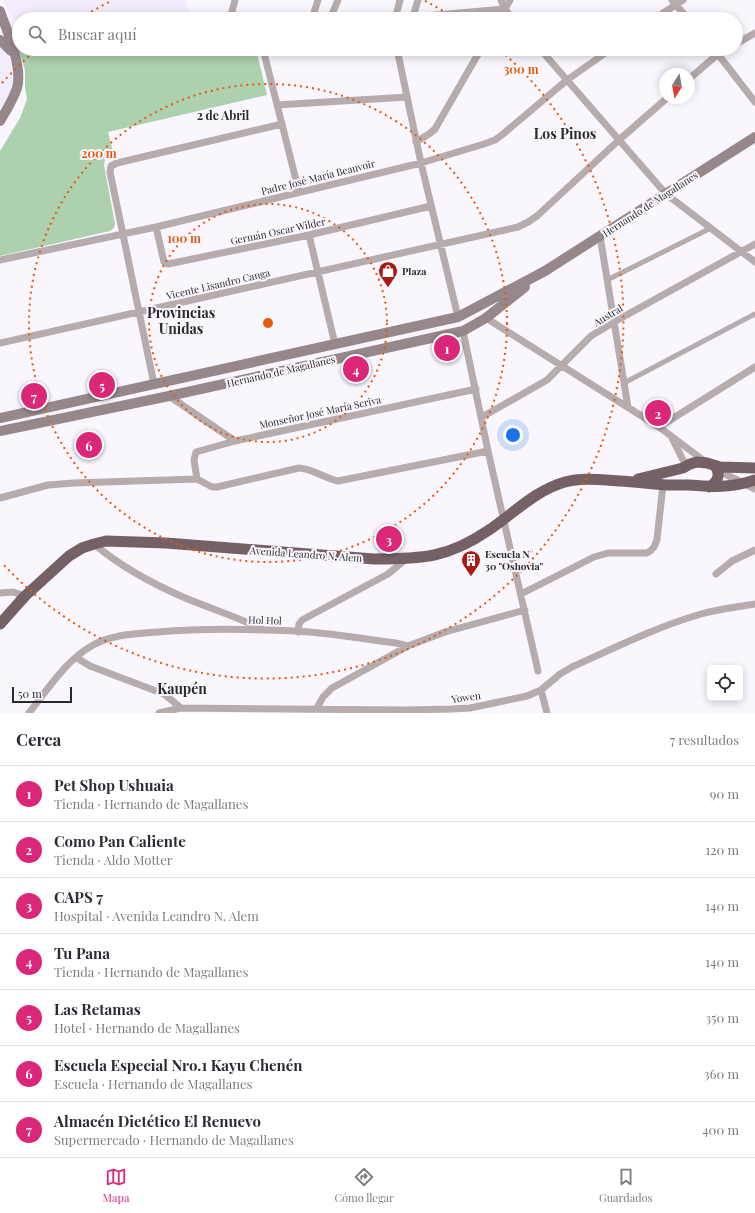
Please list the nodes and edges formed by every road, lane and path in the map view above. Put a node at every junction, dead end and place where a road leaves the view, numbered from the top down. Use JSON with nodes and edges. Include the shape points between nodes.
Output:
{"nodes":[{"id":1,"x":235,"y":0,"type":"edge"},
{"id":2,"x":318,"y":0,"type":"edge"},
{"id":3,"x":338,"y":0,"type":"edge"},
{"id":4,"x":400,"y":0,"type":"edge"},
{"id":5,"x":418,"y":0,"type":"edge"},
{"id":6,"x":501,"y":0,"type":"edge"},
{"id":7,"x":510,"y":0,"type":"edge"},
{"id":8,"x":683,"y":0,"type":"edge"},
{"id":9,"x":674,"y":2,"type":"edge"},
{"id":10,"x":505,"y":9,"type":"junction"},
{"id":11,"x":0,"y":10,"type":"edge"},
{"id":12,"x":232,"y":12,"type":"edge"},
{"id":13,"x":314,"y":12,"type":"edge"},
{"id":14,"x":333,"y":12,"type":"edge"},
{"id":15,"x":397,"y":12,"type":"edge"},
{"id":16,"x":414,"y":12,"type":"edge"},
{"id":17,"x":470,"y":12,"type":"edge"},
{"id":18,"x":503,"y":12,"type":"edge"},
{"id":19,"x":508,"y":12,"type":"edge"},
{"id":20,"x":662,"y":12,"type":"edge"},
{"id":21,"x":682,"y":12,"type":"edge"},
{"id":22,"x":755,"y":33,"type":"edge"},
{"id":23,"x":4,"y":39,"type":"edge"},
{"id":24,"x":743,"y":40,"type":"edge"},
{"id":25,"x":12,"y":51,"type":"edge"},
{"id":26,"x":14,"y":56,"type":"edge"},
{"id":27,"x":265,"y":56,"type":"edge"},
{"id":28,"x":398,"y":56,"type":"edge"},
{"id":29,"x":478,"y":56,"type":"edge"},
{"id":30,"x":546,"y":56,"type":"edge"},
{"id":31,"x":601,"y":56,"type":"edge"},
{"id":32,"x":711,"y":56,"type":"edge"},
{"id":33,"x":720,"y":56,"type":"edge"},
{"id":34,"x":695,"y":73,"type":"edge"},
{"id":35,"x":567,"y":80,"type":"junction"},
{"id":36,"x":407,"y":97,"type":"junction"},
{"id":37,"x":755,"y":102,"type":"edge"},
{"id":38,"x":660,"y":104,"type":"edge"},
{"id":39,"x":277,"y":105,"type":"junction"},
{"id":40,"x":0,"y":121,"type":"edge"},
{"id":41,"x":282,"y":124,"type":"junction"},
{"id":42,"x":755,"y":137,"type":"edge"},
{"id":43,"x":619,"y":140,"type":"junction"},
{"id":44,"x":416,"y":142,"type":"junction"},
{"id":45,"x":421,"y":163,"type":"junction"},
{"id":46,"x":299,"y":192,"type":"junction"},
{"id":47,"x":666,"y":194,"type":"junction"},
{"id":48,"x":431,"y":206,"type":"junction"},
{"id":49,"x":156,"y":227,"type":"junction"},
{"id":50,"x":711,"y":228,"type":"junction"},
{"id":51,"x":123,"y":233,"type":"junction"},
{"id":52,"x":309,"y":235,"type":"junction"},
{"id":53,"x":600,"y":236,"type":"junction"},
{"id":54,"x":440,"y":244,"type":"junction"},
{"id":55,"x":755,"y":244,"type":"edge"},
{"id":56,"x":742,"y":252,"type":"junction"},
{"id":57,"x":0,"y":260,"type":"edge"},
{"id":58,"x":755,"y":262,"type":"edge"},
{"id":59,"x":317,"y":272,"type":"junction"},
{"id":60,"x":545,"y":272,"type":"junction"},
{"id":61,"x":608,"y":280,"type":"junction"},
{"id":62,"x":140,"y":312,"type":"junction"},
{"id":63,"x":755,"y":314,"type":"edge"},
{"id":64,"x":458,"y":317,"type":"junction"},
{"id":65,"x":486,"y":318,"type":"junction"},
{"id":66,"x":614,"y":322,"type":"junction"},
{"id":67,"x":463,"y":331,"type":"junction"},
{"id":68,"x":0,"y":343,"type":"edge"},
{"id":69,"x":335,"y":344,"type":"junction"},
{"id":70,"x":562,"y":366,"type":"junction"},
{"id":71,"x":755,"y":367,"type":"edge"},
{"id":72,"x":624,"y":383,"type":"junction"},
{"id":73,"x":154,"y":384,"type":"junction"},
{"id":74,"x":476,"y":389,"type":"junction"},
{"id":75,"x":168,"y":396,"type":"junction"},
{"id":76,"x":628,"y":407,"type":"junction"},
{"id":77,"x":482,"y":417,"type":"junction"},
{"id":78,"x":0,"y":418,"type":"edge"},
{"id":79,"x":659,"y":426,"type":"junction"},
{"id":80,"x":0,"y":431,"type":"edge"},
{"id":81,"x":670,"y":434,"type":"junction"},
{"id":82,"x":235,"y":441,"type":"junction"},
{"id":83,"x":488,"y":451,"type":"junction"},
{"id":84,"x":713,"y":466,"type":"junction"},
{"id":85,"x":684,"y":467,"type":"junction"},
{"id":86,"x":755,"y":468,"type":"edge"},
{"id":87,"x":197,"y":479,"type":"junction"},
{"id":88,"x":622,"y":481,"type":"junction"},
{"id":89,"x":752,"y":484,"type":"edge"},
{"id":90,"x":662,"y":485,"type":"junction"},
{"id":91,"x":690,"y":485,"type":"junction"},
{"id":92,"x":709,"y":487,"type":"junction"},
{"id":93,"x":0,"y":498,"type":"edge"},
{"id":94,"x":504,"y":518,"type":"junction"},
{"id":95,"x":94,"y":544,"type":"junction"},
{"id":96,"x":755,"y":550,"type":"edge"},
{"id":97,"x":407,"y":559,"type":"junction"},
{"id":98,"x":716,"y":574,"type":"dead end"},
{"id":99,"x":0,"y":593,"type":"edge"},
{"id":100,"x":521,"y":594,"type":"junction"},
{"id":101,"x":25,"y":596,"type":"junction"},
{"id":102,"x":755,"y":604,"type":"edge"},
{"id":103,"x":525,"y":610,"type":"junction"},
{"id":104,"x":0,"y":624,"type":"edge"},
{"id":105,"x":264,"y":631,"type":"junction"},
{"id":106,"x":298,"y":632,"type":"junction"},
{"id":107,"x":408,"y":646,"type":"junction"},
{"id":108,"x":77,"y":658,"type":"junction"},
{"id":109,"x":538,"y":670,"type":"dead end"},
{"id":110,"x":541,"y":690,"type":"junction"},
{"id":111,"x":181,"y":708,"type":"junction"},
{"id":112,"x":317,"y":708,"type":"junction"},
{"id":113,"x":407,"y":711,"type":"edge"},
{"id":114,"x":449,"y":711,"type":"edge"},
{"id":115,"x":29,"y":713,"type":"edge"},
{"id":116,"x":159,"y":713,"type":"edge"},
{"id":117,"x":547,"y":713,"type":"edge"}],
"edges":[{"from":1,"to":12,"type":"street"},
{"from":2,"to":13,"type":"street"},
{"from":3,"to":14,"type":"street"},
{"from":4,"to":15,"type":"street"},
{"from":5,"to":16,"type":"street"},
{"from":6,"to":10,"type":"street"},
{"from":7,"to":10,"type":"street"},
{"from":8,"to":9,"type":"street"},
{"from":9,"to":20,"type":"street"},
{"from":9,"to":21,"type":"street"},
{"from":10,"to":17,"type":"street"},
{"from":10,"to":18,"type":"street"},
{"from":10,"to":19,"type":"street"},
{"from":11,"to":23,"type":"main road"},
{"from":22,"to":24,"type":"street"},
{"from":23,"to":25,"type":"main road"},
{"from":26,"to":40,"type":"main road","via":[[18,72],[17,87]]},
{"from":27,"to":39,"type":"street"},
{"from":28,"to":36,"type":"street"},
{"from":29,"to":44,"type":"street","via":[[435,129]]},
{"from":30,"to":35,"type":"street"},
{"from":31,"to":35,"type":"street","name":"Padre José María Beauvoir"},
{"from":32,"to":34,"type":"street"},
{"from":33,"to":37,"type":"street"},
{"from":35,"to":43,"type":"street"},
{"from":35,"to":45,"type":"street","name":"Padre José María Beauvoir","via":[[495,140]]},
{"from":36,"to":39,"type":"street"},
{"from":36,"to":44,"type":"street"},
{"from":38,"to":43,"type":"street","name":"Vicente Lisandro Canga"},
{"from":39,"to":41,"type":"street"},
{"from":41,"to":46,"type":"street"},
{"from":41,"to":51,"type":"street","via":[[111,166],[110,172]]},
{"from":42,"to":47,"type":"main road","name":"Hernando de Magallanes"},
{"from":43,"to":47,"type":"street"},
{"from":43,"to":54,"type":"street","name":"Vicente Lisandro Canga","via":[[528,222]]},
{"from":44,"to":45,"type":"street"},
{"from":45,"to":46,"type":"street","name":"Padre José María Beauvoir"},
{"from":45,"to":48,"type":"street"},
{"from":46,"to":49,"type":"street","name":"Padre José María Beauvoir"},
{"from":47,"to":50,"type":"street"},
{"from":47,"to":53,"type":"main road","name":"Hernando de Magallanes"},
{"from":48,"to":52,"type":"street","name":"Germán Oscar Wilder"},
{"from":48,"to":54,"type":"street"},
{"from":49,"to":51,"type":"street","name":"Padre José María Beauvoir"},
{"from":49,"to":52,"type":"street","name":"Germán Oscar Wilder","via":[[164,262],[168,264]]},
{"from":50,"to":56,"type":"street"},
{"from":50,"to":61,"type":"street"},
{"from":51,"to":57,"type":"street","name":"Padre José María Beauvoir"},
{"from":51,"to":62,"type":"street"},
{"from":52,"to":59,"type":"street"},
{"from":53,"to":60,"type":"main road","name":"Hernando de Magallanes"},
{"from":53,"to":61,"type":"street"},
{"from":54,"to":59,"type":"street","name":"Vicente Lisandro Canga"},
{"from":54,"to":64,"type":"street"},
{"from":55,"to":56,"type":"street","name":"Austral"},
{"from":56,"to":58,"type":"street"},
{"from":56,"to":66,"type":"street","name":"Austral"},
{"from":59,"to":62,"type":"street","name":"Vicente Lisandro Canga"},
{"from":59,"to":69,"type":"street"},
{"from":60,"to":64,"type":"main road","name":"Hernando de Magallanes"},
{"from":60,"to":65,"type":"main road","name":"Hernando de Magallanes"},
{"from":61,"to":66,"type":"street"},
{"from":62,"to":68,"type":"street","name":"Vicente Lisandro Canga"},
{"from":62,"to":73,"type":"street"},
{"from":63,"to":72,"type":"street"},
{"from":64,"to":69,"type":"main road","name":"Hernando de Magallanes"},
{"from":65,"to":67,"type":"main road","name":"Hernando de Magallanes"},
{"from":65,"to":70,"type":"street"},
{"from":66,"to":70,"type":"street","name":"Austral","via":[[591,336]]},
{"from":66,"to":72,"type":"street"},
{"from":67,"to":74,"type":"street"},
{"from":67,"to":75,"type":"main road","name":"Hernando de Magallanes"},
{"from":69,"to":73,"type":"main road","name":"Hernando de Magallanes"},
{"from":70,"to":76,"type":"street"},
{"from":70,"to":77,"type":"street","name":"Austral","via":[[548,380]]},
{"from":71,"to":79,"type":"street"},
{"from":72,"to":76,"type":"street"},
{"from":73,"to":78,"type":"main road","name":"Hernando de Magallanes"},
{"from":74,"to":77,"type":"street"},
{"from":74,"to":82,"type":"street","name":"Monseñor José María Scriva"},
{"from":75,"to":80,"type":"main road","name":"Hernando de Magallanes"},
{"from":75,"to":82,"type":"street"},
{"from":76,"to":79,"type":"street"},
{"from":77,"to":83,"type":"street"},
{"from":79,"to":81,"type":"street"},
{"from":81,"to":84,"type":"street"},
{"from":81,"to":85,"type":"street"},
{"from":82,"to":87,"type":"street","name":"Monseñor José María Scriva","via":[[196,452],[194,460]]},
{"from":83,"to":87,"type":"street","via":[[338,481],[299,468],[217,487]]},
{"from":83,"to":94,"type":"street"},
{"from":84,"to":85,"type":"highway","name":"Avenida Leandro N. Alem","via":[[694,462]]},
{"from":84,"to":86,"type":"highway","name":"Avenida Leandro N. Alem"},
{"from":84,"to":89,"type":"street"},
{"from":84,"to":92,"type":"highway","via":[[718,474],[716,482]]},
{"from":85,"to":88,"type":"highway","name":"Avenida Leandro N. Alem","via":[[654,476]]},
{"from":85,"to":91,"type":"highway","via":[[684,478]]},
{"from":87,"to":93,"type":"street","via":[[74,483],[54,485]]},
{"from":88,"to":90,"type":"highway","name":"Avenida Leandro N. Alem"},
{"from":88,"to":94,"type":"highway","name":"Avenida Leandro N. Alem","via":[[584,479],[566,482],[536,495]]},
{"from":89,"to":92,"type":"highway","name":"Avenida Leandro N. Alem"},
{"from":90,"to":91,"type":"highway","name":"Avenida Leandro N. Alem"},
{"from":90,"to":100,"type":"street","via":[[655,548],[647,553],[608,553],[594,557]]},
{"from":91,"to":92,"type":"highway","name":"Avenida Leandro N. Alem"},
{"from":94,"to":97,"type":"highway","name":"Avenida Leandro N. Alem","via":[[459,547]]},
{"from":94,"to":100,"type":"street"},
{"from":95,"to":97,"type":"highway","name":"Avenida Leandro N. Alem","via":[[119,541]]},
{"from":95,"to":101,"type":"highway","name":"Avenida Leandro N. Alem","via":[[69,556]]},
{"from":95,"to":105,"type":"street","via":[[126,567],[181,596]]},
{"from":96,"to":98,"type":"street","via":[[732,561]]},
{"from":97,"to":106,"type":"street","via":[[388,574],[302,620]]},
{"from":99,"to":101,"type":"street","via":[[13,592]]},
{"from":100,"to":103,"type":"street"},
{"from":101,"to":104,"type":"highway","name":"Avenida Leandro N. Alem"},
{"from":102,"to":110,"type":"street","name":"Yowen","via":[[701,614],[654,631],[572,667]]},
{"from":103,"to":107,"type":"street","via":[[445,632]]},
{"from":103,"to":109,"type":"street"},
{"from":105,"to":106,"type":"street","name":"Hol Hol"},
{"from":105,"to":108,"type":"street","name":"Hol Hol","via":[[188,630],[122,636],[93,646]]},
{"from":106,"to":107,"type":"street","name":"Hol Hol"},
{"from":107,"to":112,"type":"street","via":[[332,688],[322,697]]},
{"from":108,"to":111,"type":"street","via":[[90,666],[164,694]]},
{"from":108,"to":115,"type":"street","name":"Hol Hol","via":[[67,666]]},
{"from":110,"to":114,"type":"street","name":"Yowen","via":[[527,696]]},
{"from":110,"to":117,"type":"street"},
{"from":111,"to":112,"type":"street","name":"Yowen"},
{"from":111,"to":116,"type":"street","name":"Yowen"},
{"from":112,"to":113,"type":"street","name":"Yowen"},
{"from":113,"to":114,"type":"street","name":"Yowen"}]}
